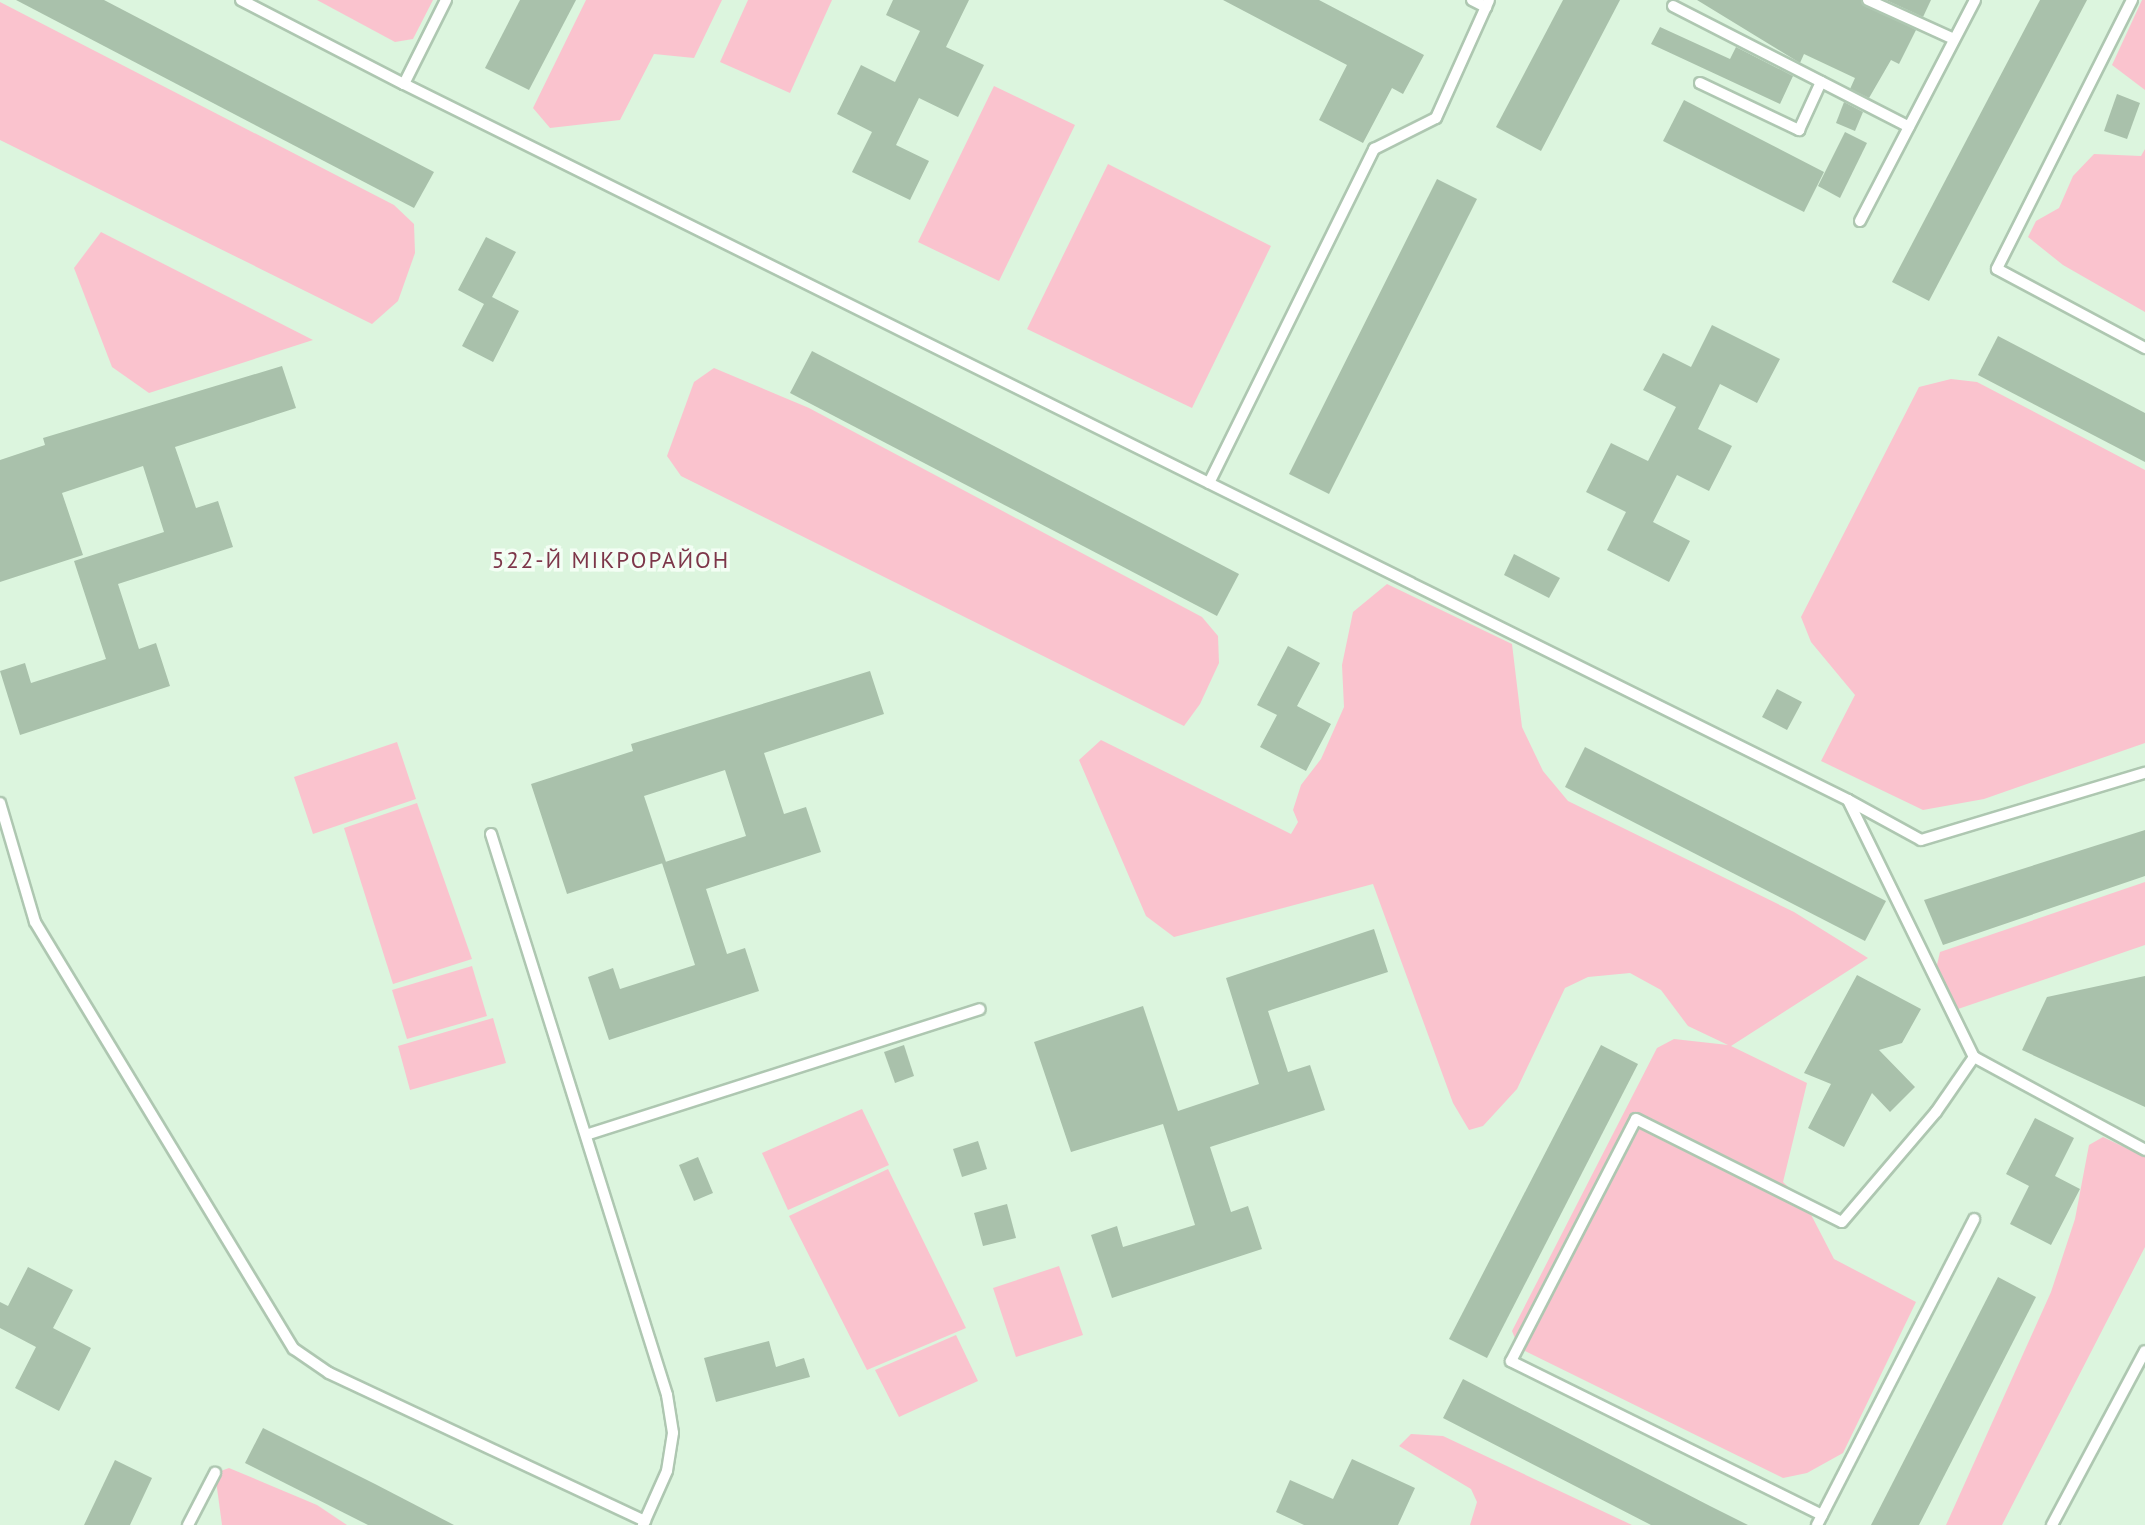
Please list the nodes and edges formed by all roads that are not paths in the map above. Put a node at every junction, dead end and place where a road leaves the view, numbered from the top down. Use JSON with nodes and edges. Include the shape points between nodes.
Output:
{"nodes":[{"id":1,"x":241,"y":0,"type":"edge"},
{"id":2,"x":446,"y":0,"type":"edge"},
{"id":3,"x":1472,"y":0,"type":"edge"},
{"id":4,"x":1868,"y":0,"type":"edge"},
{"id":5,"x":1975,"y":0,"type":"edge"},
{"id":6,"x":2132,"y":0,"type":"edge"},
{"id":7,"x":1487,"y":3,"type":"edge"},
{"id":8,"x":1673,"y":6,"type":"dead end"},
{"id":9,"x":1954,"y":39,"type":"junction"},
{"id":10,"x":1821,"y":82,"type":"junction"},
{"id":11,"x":1700,"y":83,"type":"dead end"},
{"id":12,"x":404,"y":84,"type":"junction"},
{"id":13,"x":1909,"y":127,"type":"junction"},
{"id":14,"x":1860,"y":221,"type":"dead end"},
{"id":15,"x":2145,"y":348,"type":"edge"},
{"id":16,"x":1209,"y":484,"type":"junction"},
{"id":17,"x":2145,"y":773,"type":"edge"},
{"id":18,"x":1848,"y":800,"type":"junction"},
{"id":19,"x":0,"y":803,"type":"edge"},
{"id":20,"x":491,"y":834,"type":"dead end"},
{"id":21,"x":980,"y":1009,"type":"dead end"},
{"id":22,"x":1974,"y":1057,"type":"junction"},
{"id":23,"x":589,"y":1135,"type":"junction"},
{"id":24,"x":2145,"y":1150,"type":"edge"},
{"id":25,"x":1974,"y":1219,"type":"dead end"},
{"id":26,"x":2145,"y":1350,"type":"edge"},
{"id":27,"x":215,"y":1473,"type":"dead end"},
{"id":28,"x":1820,"y":1520,"type":"edge"},
{"id":29,"x":643,"y":1523,"type":"edge"},
{"id":30,"x":188,"y":1525,"type":"edge"},
{"id":31,"x":2052,"y":1525,"type":"edge"}],
"edges":[{"from":1,"to":12,"type":"lane"},
{"from":2,"to":12,"type":"lane"},
{"from":3,"to":7,"type":"lane"},
{"from":4,"to":9,"type":"lane"},
{"from":5,"to":9,"type":"lane"},
{"from":6,"to":15,"type":"lane","via":[[1997,269]]},
{"from":7,"to":16,"type":"lane","via":[[1436,118],[1374,149]]},
{"from":8,"to":10,"type":"lane"},
{"from":9,"to":13,"type":"lane"},
{"from":10,"to":11,"type":"lane","via":[[1799,130]]},
{"from":10,"to":13,"type":"lane"},
{"from":12,"to":16,"type":"lane"},
{"from":13,"to":14,"type":"lane"},
{"from":16,"to":18,"type":"lane"},
{"from":17,"to":18,"type":"lane","via":[[1921,840]]},
{"from":18,"to":22,"type":"lane"},
{"from":19,"to":29,"type":"lane","via":[[35,922],[294,1349],[329,1373]]},
{"from":20,"to":23,"type":"lane"},
{"from":21,"to":23,"type":"lane"},
{"from":22,"to":24,"type":"lane"},
{"from":22,"to":28,"type":"lane","via":[[1936,1112],[1842,1222],[1636,1119],[1511,1361]]},
{"from":23,"to":29,"type":"lane","via":[[673,1433],[667,1471]]},
{"from":25,"to":28,"type":"lane"},
{"from":26,"to":31,"type":"lane"},
{"from":27,"to":30,"type":"lane"}]}
